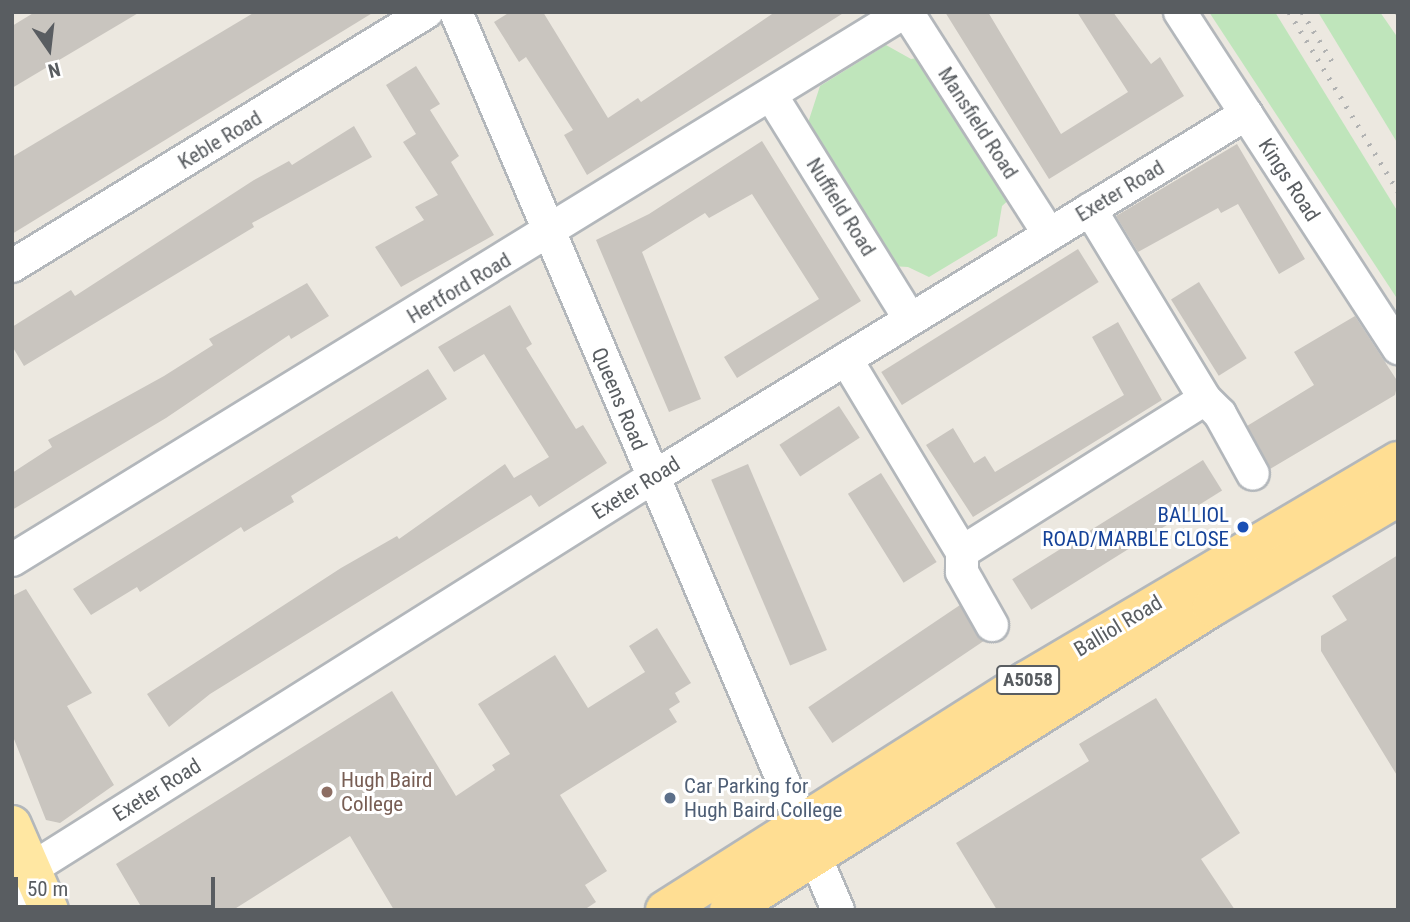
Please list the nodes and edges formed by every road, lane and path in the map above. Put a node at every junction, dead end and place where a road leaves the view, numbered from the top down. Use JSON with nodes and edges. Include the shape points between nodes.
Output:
{"nodes":[{"id":1,"x":427,"y":12,"type":"edge"},
{"id":2,"x":456,"y":12,"type":"edge"},
{"id":3,"x":906,"y":12,"type":"edge"},
{"id":4,"x":1180,"y":12,"type":"edge"},
{"id":5,"x":771,"y":95,"type":"junction"},
{"id":6,"x":1246,"y":114,"type":"junction"},
{"id":7,"x":1090,"y":209,"type":"junction"},
{"id":8,"x":549,"y":233,"type":"junction"},
{"id":9,"x":1049,"y":234,"type":"junction"},
{"id":10,"x":12,"y":266,"type":"edge"},
{"id":11,"x":910,"y":320,"type":"junction"},
{"id":12,"x":1398,"y":348,"type":"edge"},
{"id":13,"x":846,"y":359,"type":"junction"},
{"id":14,"x":1205,"y":399,"type":"junction"},
{"id":15,"x":1398,"y":461,"type":"edge"},
{"id":16,"x":1253,"y":474,"type":"dead end"},
{"id":17,"x":652,"y":478,"type":"junction"},
{"id":18,"x":1398,"y":497,"type":"edge"},
{"id":19,"x":962,"y":552,"type":"junction"},
{"id":20,"x":12,"y":560,"type":"edge"},
{"id":21,"x":992,"y":625,"type":"dead end"},
{"id":22,"x":12,"y":825,"type":"edge"},
{"id":23,"x":808,"y":839,"type":"junction"},
{"id":24,"x":33,"y":891,"type":"edge"},
{"id":25,"x":665,"y":910,"type":"edge"},
{"id":26,"x":729,"y":910,"type":"edge"},
{"id":27,"x":838,"y":910,"type":"edge"}],
"edges":[{"from":1,"to":10,"type":"street","name":"Keble Road"},
{"from":2,"to":8,"type":"street","name":"Queens Road"},
{"from":3,"to":5,"type":"street","name":"Hertford Road"},
{"from":3,"to":9,"type":"street","name":"Mansfield Road"},
{"from":4,"to":6,"type":"street","name":"Kings Road"},
{"from":5,"to":8,"type":"street","name":"Hertford Road"},
{"from":5,"to":11,"type":"street","name":"Nuffield Road"},
{"from":6,"to":7,"type":"street","name":"Exeter Road"},
{"from":6,"to":12,"type":"street","name":"Kings Road"},
{"from":7,"to":9,"type":"street","name":"Exeter Road"},
{"from":7,"to":14,"type":"street"},
{"from":8,"to":17,"type":"street","name":"Queens Road"},
{"from":8,"to":20,"type":"street","name":"Hertford Road"},
{"from":9,"to":11,"type":"street","name":"Exeter Road"},
{"from":11,"to":13,"type":"street","name":"Exeter Road"},
{"from":13,"to":17,"type":"street","name":"Exeter Road"},
{"from":13,"to":19,"type":"street"},
{"from":14,"to":16,"type":"street","via":[[1220,414]]},
{"from":14,"to":19,"type":"street"},
{"from":15,"to":23,"type":"highway","name":"Balliol Road","number":"A5058","via":[[1107,632]]},
{"from":17,"to":23,"type":"street","name":"Queens Road"},
{"from":17,"to":24,"type":"street","name":"Exeter Road"},
{"from":18,"to":23,"type":"highway","name":"Balliol Road","number":"A5058"},
{"from":19,"to":21,"type":"street","via":[[962,572]]},
{"from":22,"to":24,"type":"main road"},
{"from":23,"to":25,"type":"highway","name":"Balliol Road","number":"A5058"},
{"from":23,"to":26,"type":"highway","name":"Balliol Road","number":"A5058"},
{"from":23,"to":27,"type":"street","name":"Queens Road"}]}
